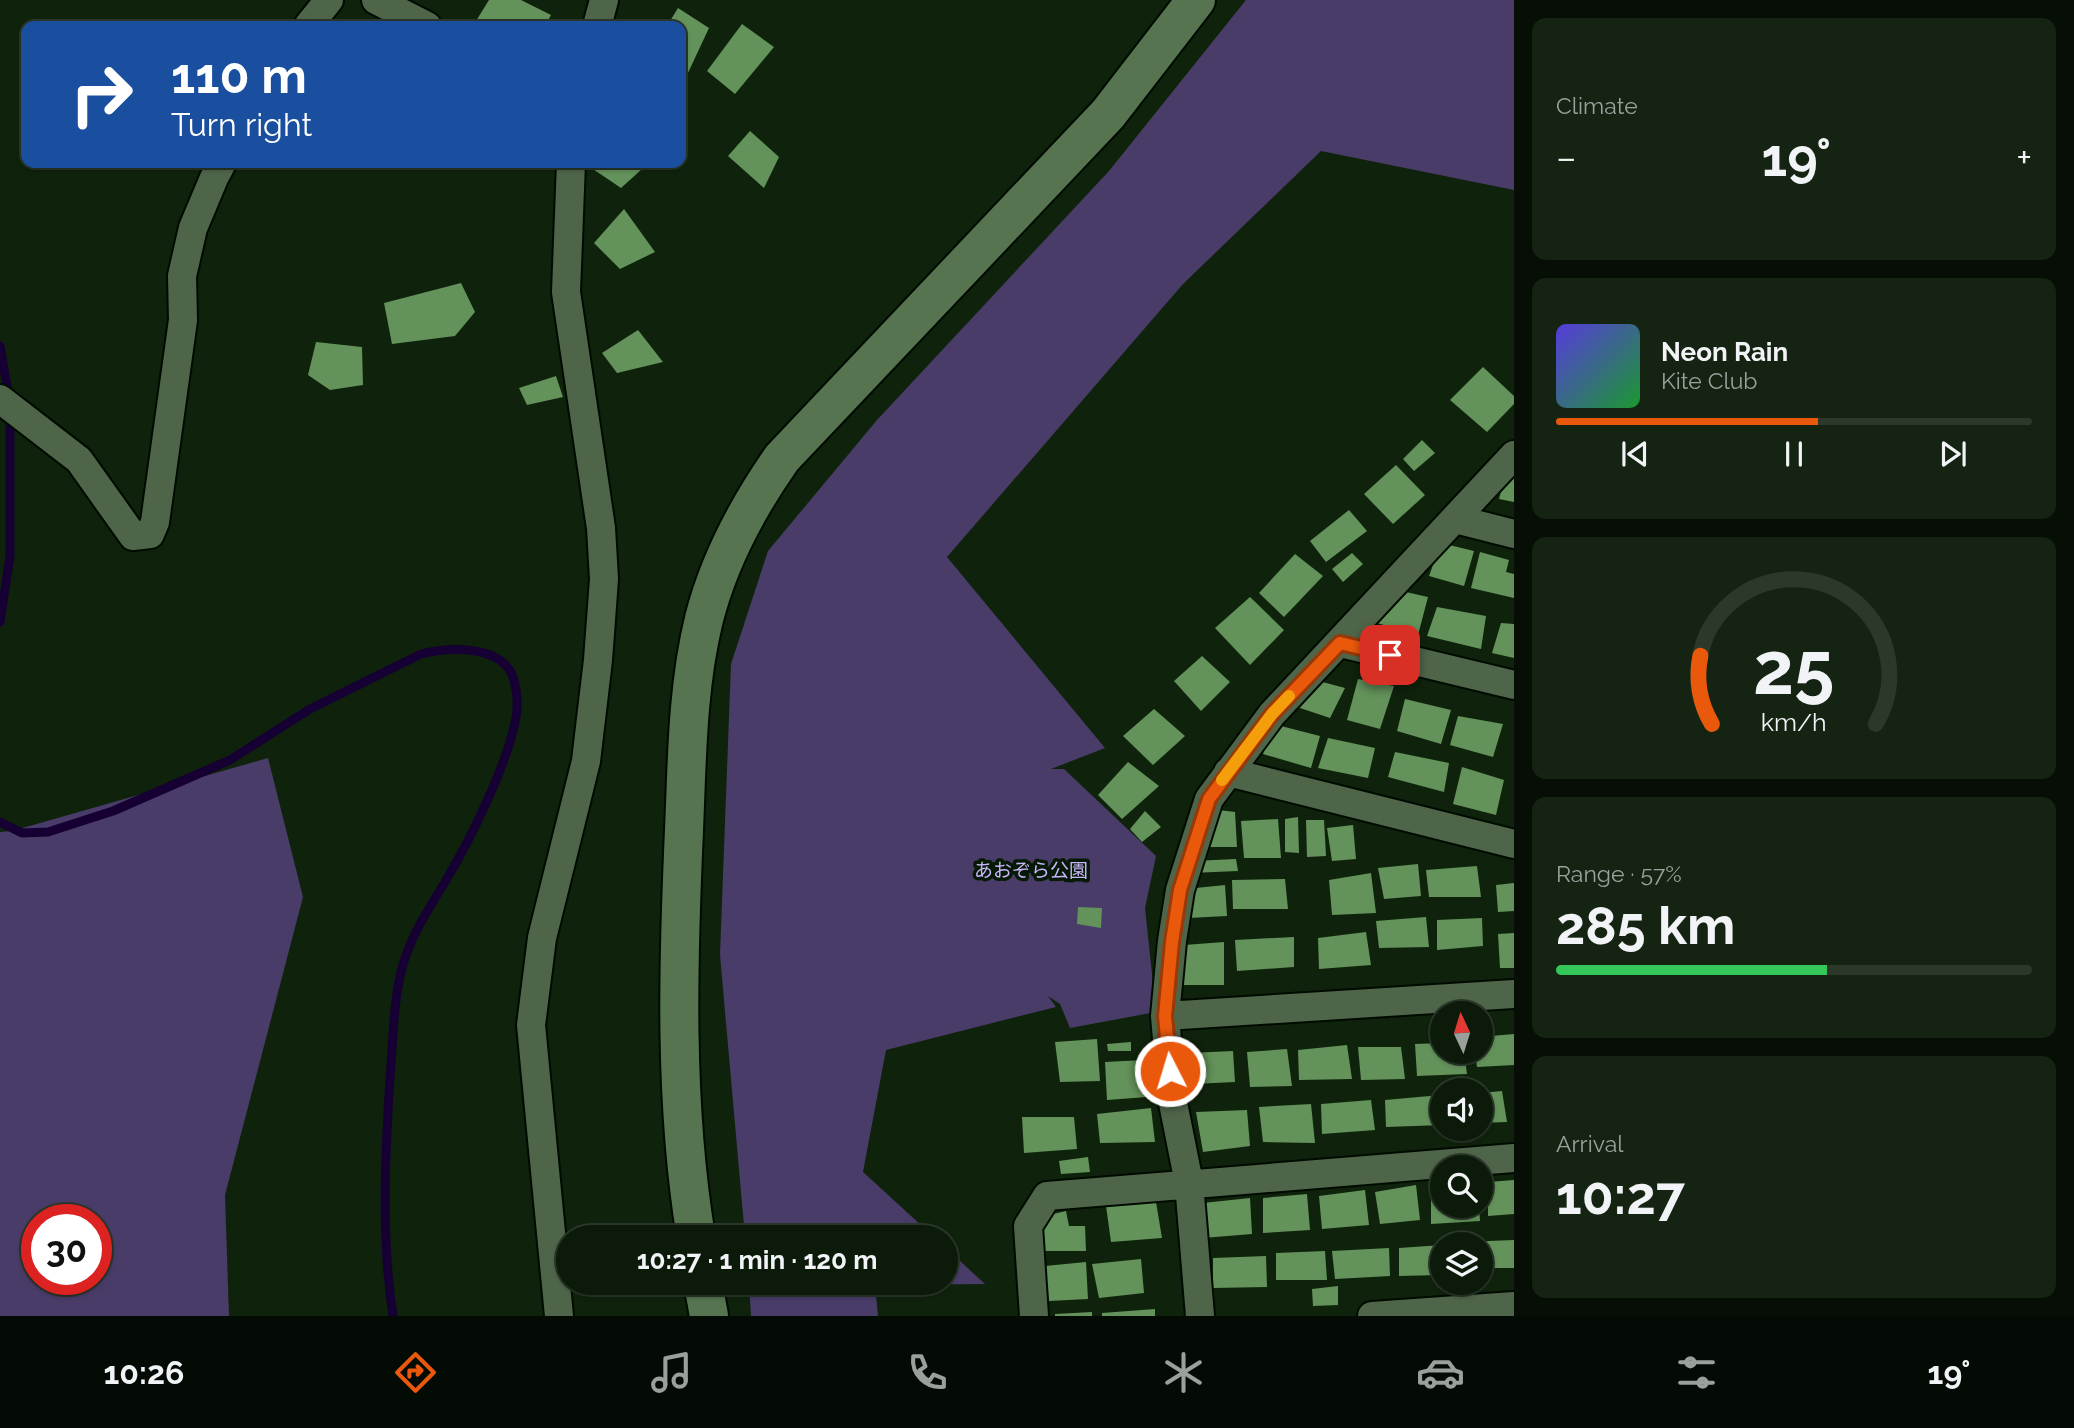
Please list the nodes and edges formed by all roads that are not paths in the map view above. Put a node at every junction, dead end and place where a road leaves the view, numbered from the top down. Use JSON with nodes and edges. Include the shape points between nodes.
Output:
{"nodes":[{"id":1,"x":329,"y":0,"type":"edge"},
{"id":2,"x":376,"y":0,"type":"edge"},
{"id":3,"x":604,"y":0,"type":"edge"},
{"id":4,"x":1196,"y":0,"type":"edge"},
{"id":5,"x":312,"y":21,"type":"edge"},
{"id":6,"x":418,"y":21,"type":"edge"},
{"id":7,"x":598,"y":21,"type":"edge"},
{"id":8,"x":219,"y":168,"type":"edge"},
{"id":9,"x":571,"y":168,"type":"edge"},
{"id":10,"x":0,"y":399,"type":"edge"},
{"id":11,"x":1514,"y":455,"type":"edge"},
{"id":12,"x":1455,"y":519,"type":"junction"},
{"id":13,"x":1514,"y":534,"type":"edge"},
{"id":14,"x":1340,"y":643,"type":"junction"},
{"id":15,"x":1514,"y":685,"type":"edge"},
{"id":16,"x":1228,"y":772,"type":"junction"},
{"id":17,"x":1514,"y":844,"type":"edge"},
{"id":18,"x":1514,"y":994,"type":"edge"},
{"id":19,"x":1165,"y":1016,"type":"junction"},
{"id":20,"x":1514,"y":1158,"type":"edge"},
{"id":21,"x":1189,"y":1183,"type":"junction"},
{"id":22,"x":695,"y":1225,"type":"edge"},
{"id":23,"x":705,"y":1295,"type":"edge"},
{"id":24,"x":1514,"y":1306,"type":"edge"},
{"id":25,"x":559,"y":1316,"type":"edge"},
{"id":26,"x":709,"y":1316,"type":"edge"},
{"id":27,"x":1034,"y":1316,"type":"edge"},
{"id":28,"x":1200,"y":1316,"type":"edge"},
{"id":29,"x":1372,"y":1316,"type":"edge"}],
"edges":[{"from":1,"to":5,"type":"street"},
{"from":2,"to":6,"type":"street"},
{"from":3,"to":7,"type":"street"},
{"from":4,"to":22,"type":"street","via":[[1108,114],[782,458],[727,550],[704,619],[693,678],[687,776],[680,929],[681,1094]]},
{"from":8,"to":10,"type":"street","via":[[193,228],[182,276],[183,320],[150,534],[133,536],[79,460]]},
{"from":9,"to":25,"type":"street","via":[[566,292],[601,528],[604,579],[586,761],[542,938],[531,1025]]},
{"from":11,"to":12,"type":"street"},
{"from":12,"to":13,"type":"street"},
{"from":12,"to":14,"type":"street"},
{"from":14,"to":15,"type":"street"},
{"from":14,"to":16,"type":"street","via":[[1272,714]]},
{"from":16,"to":17,"type":"street"},
{"from":16,"to":19,"type":"street","via":[[1209,799],[1180,890]]},
{"from":18,"to":19,"type":"street"},
{"from":19,"to":21,"type":"street","via":[[1172,1098]]},
{"from":20,"to":21,"type":"street"},
{"from":21,"to":27,"type":"street","via":[[1047,1196],[1028,1226]]},
{"from":21,"to":28,"type":"street"},
{"from":23,"to":26,"type":"street"},
{"from":24,"to":29,"type":"street"}]}
